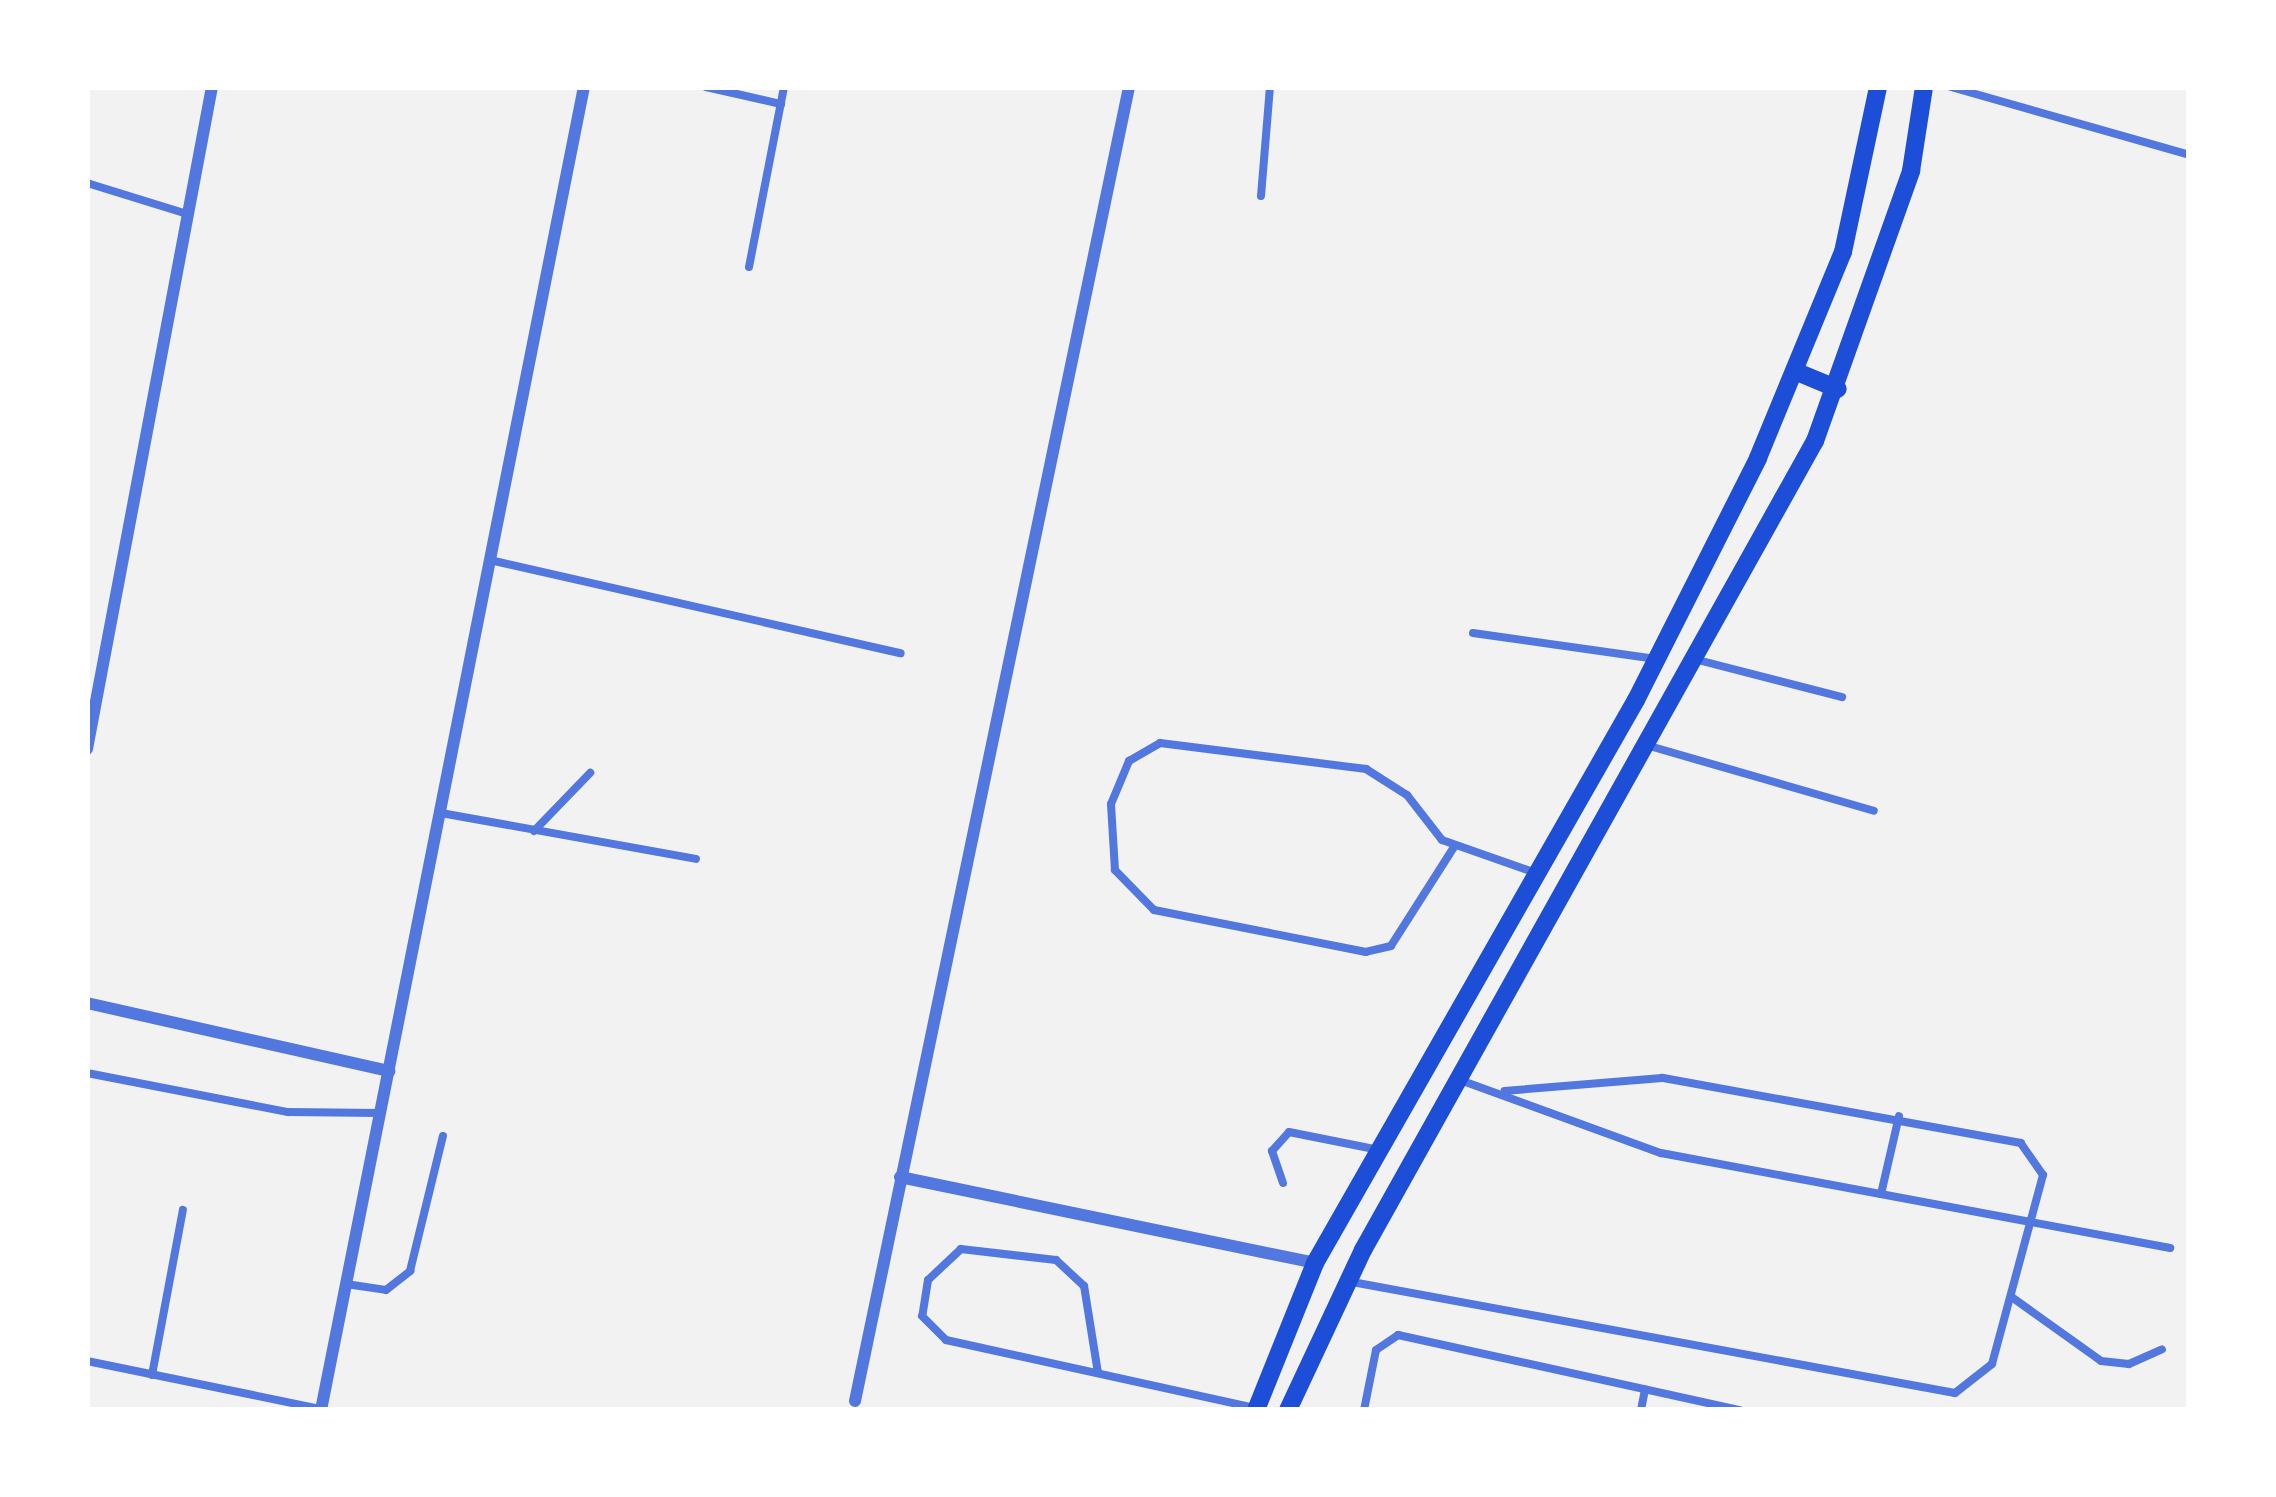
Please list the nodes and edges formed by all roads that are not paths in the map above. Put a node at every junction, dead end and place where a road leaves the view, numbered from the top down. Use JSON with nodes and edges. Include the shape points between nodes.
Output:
{"nodes":[{"id":1,"x":212,"y":87,"type":"edge"},
{"id":2,"x":584,"y":87,"type":"edge"},
{"id":3,"x":706,"y":87,"type":"edge"},
{"id":4,"x":784,"y":87,"type":"edge"},
{"id":5,"x":1129,"y":87,"type":"edge"},
{"id":6,"x":1270,"y":87,"type":"edge"},
{"id":7,"x":1878,"y":87,"type":"edge"},
{"id":8,"x":1924,"y":87,"type":"edge"},
{"id":9,"x":1951,"y":87,"type":"edge"},
{"id":10,"x":781,"y":104,"type":"junction"},
{"id":11,"x":2189,"y":154,"type":"edge"},
{"id":12,"x":87,"y":183,"type":"edge"},
{"id":13,"x":1261,"y":196,"type":"dead end"},
{"id":14,"x":188,"y":214,"type":"junction"},
{"id":15,"x":748,"y":266,"type":"dead end"},
{"id":16,"x":1797,"y":372,"type":"junction"},
{"id":17,"x":1838,"y":389,"type":"junction"},
{"id":18,"x":490,"y":560,"type":"junction"},
{"id":19,"x":1473,"y":633,"type":"dead end"},
{"id":20,"x":901,"y":653,"type":"dead end"},
{"id":21,"x":1693,"y":658,"type":"junction"},
{"id":22,"x":1658,"y":659,"type":"junction"},
{"id":23,"x":1842,"y":697,"type":"dead end"},
{"id":24,"x":1636,"y":700,"type":"junction"},
{"id":25,"x":1661,"y":715,"type":"junction"},
{"id":26,"x":1645,"y":745,"type":"junction"},
{"id":27,"x":87,"y":749,"type":"edge"},
{"id":28,"x":590,"y":772,"type":"dead end"},
{"id":29,"x":1874,"y":811,"type":"dead end"},
{"id":30,"x":441,"y":812,"type":"junction"},
{"id":31,"x":533,"y":832,"type":"junction"},
{"id":32,"x":1454,"y":847,"type":"junction"},
{"id":33,"x":696,"y":859,"type":"dead end"},
{"id":34,"x":1537,"y":873,"type":"junction"},
{"id":35,"x":87,"y":1004,"type":"edge"},
{"id":36,"x":1440,"y":1042,"type":"junction"},
{"id":37,"x":1471,"y":1057,"type":"junction"},
{"id":38,"x":389,"y":1071,"type":"junction"},
{"id":39,"x":87,"y":1073,"type":"edge"},
{"id":40,"x":1458,"y":1079,"type":"junction"},
{"id":41,"x":1505,"y":1091,"type":"junction"},
{"id":42,"x":381,"y":1114,"type":"junction"},
{"id":43,"x":1899,"y":1116,"type":"junction"},
{"id":44,"x":443,"y":1136,"type":"dead end"},
{"id":45,"x":1380,"y":1150,"type":"junction"},
{"id":46,"x":900,"y":1177,"type":"junction"},
{"id":47,"x":1282,"y":1183,"type":"dead end"},
{"id":48,"x":1881,"y":1194,"type":"junction"},
{"id":49,"x":182,"y":1210,"type":"dead end"},
{"id":50,"x":2036,"y":1223,"type":"junction"},
{"id":51,"x":2170,"y":1248,"type":"dead end"},
{"id":52,"x":1315,"y":1263,"type":"junction"},
{"id":53,"x":1349,"y":1281,"type":"junction"},
{"id":54,"x":346,"y":1284,"type":"junction"},
{"id":55,"x":2013,"y":1298,"type":"junction"},
{"id":56,"x":2162,"y":1349,"type":"dead end"},
{"id":57,"x":87,"y":1361,"type":"edge"},
{"id":58,"x":1098,"y":1373,"type":"junction"},
{"id":59,"x":152,"y":1375,"type":"junction"},
{"id":60,"x":1646,"y":1389,"type":"junction"},
{"id":61,"x":855,"y":1401,"type":"dead end"},
{"id":62,"x":1256,"y":1409,"type":"edge"},
{"id":63,"x":321,"y":1410,"type":"edge"},
{"id":64,"x":1288,"y":1410,"type":"edge"},
{"id":65,"x":1364,"y":1410,"type":"edge"},
{"id":66,"x":1641,"y":1410,"type":"edge"},
{"id":67,"x":1741,"y":1410,"type":"edge"}],
"edges":[{"from":1,"to":14,"type":"street"},
{"from":2,"to":18,"type":"street"},
{"from":3,"to":10,"type":"lane"},
{"from":4,"to":10,"type":"lane"},
{"from":5,"to":46,"type":"street"},
{"from":6,"to":13,"type":"lane"},
{"from":7,"to":16,"type":"main road","via":[[1843,252]]},
{"from":8,"to":17,"type":"main road","via":[[1911,171]]},
{"from":9,"to":11,"type":"lane"},
{"from":10,"to":15,"type":"lane"},
{"from":12,"to":14,"type":"lane"},
{"from":14,"to":27,"type":"street"},
{"from":16,"to":17,"type":"main road"},
{"from":16,"to":22,"type":"main road"},
{"from":17,"to":21,"type":"main road"},
{"from":18,"to":20,"type":"lane"},
{"from":18,"to":30,"type":"street"},
{"from":19,"to":22,"type":"lane"},
{"from":21,"to":23,"type":"lane"},
{"from":21,"to":25,"type":"main road"},
{"from":22,"to":24,"type":"main road"},
{"from":24,"to":25,"type":"main road"},
{"from":24,"to":34,"type":"main road"},
{"from":25,"to":26,"type":"main road"},
{"from":26,"to":29,"type":"lane"},
{"from":26,"to":37,"type":"main road"},
{"from":28,"to":31,"type":"lane"},
{"from":30,"to":31,"type":"lane"},
{"from":30,"to":38,"type":"street"},
{"from":31,"to":33,"type":"lane"},
{"from":32,"to":32,"type":"lane","via":[[1389,781],[1343,766],[1160,743],[1130,761],[1111,804],[1115,870],[1154,910],[1366,952],[1391,946]]},
{"from":32,"to":34,"type":"lane"},
{"from":34,"to":36,"type":"main road"},
{"from":35,"to":38,"type":"street"},
{"from":36,"to":37,"type":"main road"},
{"from":36,"to":45,"type":"main road"},
{"from":37,"to":40,"type":"main road"},
{"from":38,"to":42,"type":"street"},
{"from":39,"to":42,"type":"lane","via":[[288,1112],[345,1107]]},
{"from":40,"to":41,"type":"lane"},
{"from":40,"to":53,"type":"main road"},
{"from":41,"to":43,"type":"lane","via":[[1662,1078]]},
{"from":41,"to":48,"type":"lane","via":[[1661,1153]]},
{"from":42,"to":54,"type":"street"},
{"from":43,"to":48,"type":"lane"},
{"from":43,"to":50,"type":"lane","via":[[2021,1143],[2043,1174]]},
{"from":44,"to":54,"type":"lane","via":[[410,1271],[386,1290]]},
{"from":45,"to":47,"type":"lane","via":[[1288,1132],[1272,1151]]},
{"from":45,"to":52,"type":"main road"},
{"from":46,"to":52,"type":"street"},
{"from":46,"to":61,"type":"street"},
{"from":48,"to":50,"type":"lane"},
{"from":49,"to":59,"type":"lane"},
{"from":50,"to":51,"type":"lane"},
{"from":50,"to":55,"type":"lane"},
{"from":52,"to":62,"type":"main road"},
{"from":53,"to":55,"type":"lane","via":[[1955,1393],[1991,1364]]},
{"from":53,"to":64,"type":"main road"},
{"from":54,"to":63,"type":"street"},
{"from":55,"to":56,"type":"lane","via":[[2101,1361],[2129,1364]]},
{"from":57,"to":59,"type":"lane"},
{"from":58,"to":58,"type":"lane","via":[[946,1340],[922,1316],[928,1280],[961,1249],[1056,1260],[1084,1286]]},
{"from":58,"to":62,"type":"lane"},
{"from":59,"to":63,"type":"lane"},
{"from":60,"to":65,"type":"lane","via":[[1398,1336],[1376,1350]]},
{"from":60,"to":66,"type":"lane"},
{"from":60,"to":67,"type":"lane"}]}
